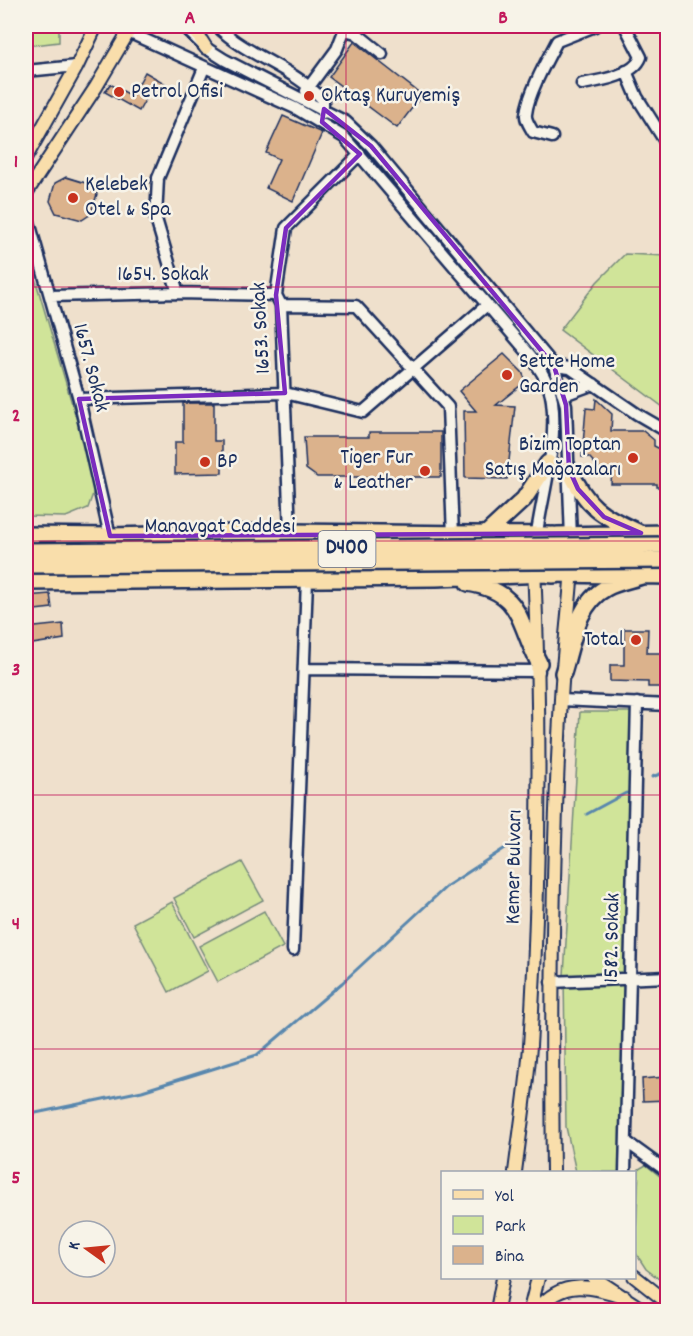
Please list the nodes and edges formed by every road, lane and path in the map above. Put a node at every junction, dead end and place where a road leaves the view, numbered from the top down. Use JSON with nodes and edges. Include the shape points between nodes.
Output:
{"nodes":[{"id":1,"x":86,"y":26,"type":"edge"},
{"id":2,"x":96,"y":26,"type":"edge"},
{"id":3,"x":183,"y":26,"type":"edge"},
{"id":4,"x":192,"y":26,"type":"edge"},
{"id":5,"x":217,"y":26,"type":"edge"},
{"id":6,"x":595,"y":26,"type":"edge"},
{"id":7,"x":626,"y":26,"type":"edge"},
{"id":8,"x":127,"y":28,"type":"edge"},
{"id":9,"x":345,"y":28,"type":"edge"},
{"id":10,"x":206,"y":48,"type":"junction"},
{"id":11,"x":84,"y":52,"type":"junction"},
{"id":12,"x":382,"y":54,"type":"dead end"},
{"id":13,"x":77,"y":66,"type":"junction"},
{"id":14,"x":204,"y":68,"type":"junction"},
{"id":15,"x":26,"y":71,"type":"edge"},
{"id":16,"x":626,"y":71,"type":"junction"},
{"id":17,"x":582,"y":84,"type":"dead end"},
{"id":18,"x":310,"y":85,"type":"junction"},
{"id":19,"x":301,"y":98,"type":"junction"},
{"id":20,"x":295,"y":108,"type":"junction"},
{"id":21,"x":324,"y":109,"type":"junction"},
{"id":22,"x":322,"y":122,"type":"junction"},
{"id":23,"x":552,"y":137,"type":"dead end"},
{"id":24,"x":668,"y":146,"type":"edge"},
{"id":25,"x":360,"y":154,"type":"junction"},
{"id":26,"x":26,"y":157,"type":"edge"},
{"id":27,"x":26,"y":193,"type":"edge"},
{"id":28,"x":26,"y":211,"type":"edge"},
{"id":29,"x":178,"y":293,"type":"junction"},
{"id":30,"x":50,"y":296,"type":"junction"},
{"id":31,"x":279,"y":300,"type":"junction"},
{"id":32,"x":487,"y":305,"type":"junction"},
{"id":33,"x":554,"y":366,"type":"junction"},
{"id":34,"x":414,"y":370,"type":"junction"},
{"id":35,"x":594,"y":384,"type":"junction"},
{"id":36,"x":285,"y":393,"type":"junction"},
{"id":37,"x":564,"y":395,"type":"junction"},
{"id":38,"x":79,"y":399,"type":"junction"},
{"id":39,"x":668,"y":432,"type":"edge"},
{"id":40,"x":548,"y":463,"type":"junction"},
{"id":41,"x":569,"y":469,"type":"junction"},
{"id":42,"x":290,"y":532,"type":"junction"},
{"id":43,"x":640,"y":533,"type":"junction"},
{"id":44,"x":668,"y":533,"type":"edge"},
{"id":45,"x":26,"y":535,"type":"edge"},
{"id":46,"x":485,"y":535,"type":"junction"},
{"id":47,"x":110,"y":536,"type":"junction"},
{"id":48,"x":453,"y":536,"type":"junction"},
{"id":49,"x":668,"y":545,"type":"edge"},
{"id":50,"x":26,"y":551,"type":"edge"},
{"id":51,"x":553,"y":555,"type":"junction"},
{"id":52,"x":668,"y":560,"type":"edge"},
{"id":53,"x":26,"y":565,"type":"edge"},
{"id":54,"x":642,"y":576,"type":"junction"},
{"id":55,"x":668,"y":576,"type":"edge"},
{"id":56,"x":436,"y":578,"type":"junction"},
{"id":57,"x":307,"y":580,"type":"junction"},
{"id":58,"x":26,"y":582,"type":"edge"},
{"id":59,"x":539,"y":667,"type":"junction"},
{"id":60,"x":306,"y":669,"type":"junction"},
{"id":61,"x":563,"y":673,"type":"junction"},
{"id":62,"x":561,"y":700,"type":"junction"},
{"id":63,"x":637,"y":703,"type":"junction"},
{"id":64,"x":668,"y":705,"type":"edge"},
{"id":65,"x":293,"y":950,"type":"dead end"},
{"id":66,"x":668,"y":977,"type":"edge"},
{"id":67,"x":632,"y":980,"type":"junction"},
{"id":68,"x":551,"y":982,"type":"junction"},
{"id":69,"x":553,"y":1135,"type":"junction"},
{"id":70,"x":628,"y":1143,"type":"junction"},
{"id":71,"x":515,"y":1171,"type":"edge"},
{"id":72,"x":553,"y":1171,"type":"edge"},
{"id":73,"x":561,"y":1171,"type":"edge"},
{"id":74,"x":626,"y":1171,"type":"edge"},
{"id":75,"x":668,"y":1172,"type":"edge"},
{"id":76,"x":636,"y":1278,"type":"edge"},
{"id":77,"x":502,"y":1279,"type":"edge"},
{"id":78,"x":538,"y":1279,"type":"edge"},
{"id":79,"x":596,"y":1279,"type":"edge"},
{"id":80,"x":625,"y":1297,"type":"junction"},
{"id":81,"x":668,"y":1303,"type":"edge"},
{"id":82,"x":497,"y":1311,"type":"edge"},
{"id":83,"x":530,"y":1311,"type":"edge"},
{"id":84,"x":537,"y":1311,"type":"edge"},
{"id":85,"x":643,"y":1311,"type":"edge"}],
"edges":[{"from":1,"to":11,"type":"main road"},
{"from":2,"to":11,"type":"main road"},
{"from":3,"to":10,"type":"street"},
{"from":4,"to":10,"type":"main road"},
{"from":5,"to":18,"type":"street","via":[[229,38]]},
{"from":6,"to":23,"type":"street","via":[[557,41],[535,90],[526,121],[533,132]]},
{"from":7,"to":16,"type":"street","via":[[641,57]]},
{"from":8,"to":14,"type":"street"},
{"from":8,"to":27,"type":"main road","via":[[96,87]]},
{"from":9,"to":12,"type":"street"},
{"from":9,"to":18,"type":"street","via":[[337,49]]},
{"from":10,"to":19,"type":"street"},
{"from":11,"to":13,"type":"main road"},
{"from":13,"to":15,"type":"street"},
{"from":13,"to":26,"type":"main road"},
{"from":14,"to":20,"type":"street"},
{"from":14,"to":29,"type":"street","via":[[158,178],[156,219]]},
{"from":16,"to":17,"type":"street"},
{"from":16,"to":24,"type":"street","via":[[637,97]]},
{"from":18,"to":19,"type":"street"},
{"from":18,"to":21,"type":"street","via":[[323,100]]},
{"from":19,"to":20,"type":"street"},
{"from":19,"to":21,"type":"street"},
{"from":20,"to":22,"type":"street"},
{"from":21,"to":22,"type":"street"},
{"from":21,"to":33,"type":"street","via":[[346,122],[371,147]]},
{"from":22,"to":25,"type":"street"},
{"from":25,"to":31,"type":"street","name":"1653. Sokak","via":[[286,228]]},
{"from":25,"to":32,"type":"street"},
{"from":28,"to":30,"type":"street","name":"1657. Sokak"},
{"from":29,"to":30,"type":"street","name":"1654. Sokak"},
{"from":29,"to":31,"type":"street","name":"1654. Sokak"},
{"from":30,"to":38,"type":"street","name":"1657. Sokak"},
{"from":31,"to":34,"type":"street","name":"1654. Sokak","via":[[356,306]]},
{"from":31,"to":36,"type":"street","name":"1653. Sokak"},
{"from":32,"to":34,"type":"street"},
{"from":32,"to":40,"type":"street","via":[[541,370],[548,384],[553,427]]},
{"from":33,"to":35,"type":"street","via":[[570,368]]},
{"from":33,"to":37,"type":"street"},
{"from":34,"to":36,"type":"street","via":[[363,412]]},
{"from":34,"to":48,"type":"street","name":"1654. Sokak","via":[[448,407]]},
{"from":35,"to":37,"type":"street"},
{"from":35,"to":39,"type":"street"},
{"from":36,"to":38,"type":"street"},
{"from":36,"to":42,"type":"street","name":"1653. Sokak"},
{"from":37,"to":41,"type":"street"},
{"from":38,"to":47,"type":"street","name":"1657. Sokak"},
{"from":40,"to":46,"type":"highway","via":[[524,499]]},
{"from":40,"to":51,"type":"street"},
{"from":41,"to":43,"type":"highway","via":[[578,489],[603,517]]},
{"from":41,"to":51,"type":"street"},
{"from":42,"to":47,"type":"highway"},
{"from":42,"to":48,"type":"highway"},
{"from":43,"to":44,"type":"highway"},
{"from":43,"to":51,"type":"highway"},
{"from":45,"to":47,"type":"highway"},
{"from":46,"to":48,"type":"highway"},
{"from":46,"to":51,"type":"highway"},
{"from":49,"to":50,"type":"highway","name":"Manavgat Caddesi","number":"D400","bridge":true},
{"from":51,"to":54,"type":"highway"},
{"from":51,"to":56,"type":"highway"},
{"from":51,"to":59,"type":"main road","name":"Kemer Bulvarı"},
{"from":51,"to":61,"type":"main road","name":"Kemer Bulvarı"},
{"from":52,"to":53,"type":"highway","name":"Manavgat Caddesi","number":"D400","bridge":true},
{"from":54,"to":55,"type":"highway"},
{"from":54,"to":61,"type":"highway","via":[[606,588],[583,609]]},
{"from":56,"to":57,"type":"highway"},
{"from":56,"to":59,"type":"highway","via":[[486,586],[504,595],[515,606]]},
{"from":57,"to":58,"type":"highway"},
{"from":57,"to":60,"type":"street"},
{"from":59,"to":60,"type":"street"},
{"from":59,"to":71,"type":"main road","name":"Kemer Bulvarı","via":[[531,1015]]},
{"from":60,"to":65,"type":"street"},
{"from":61,"to":62,"type":"main road","name":"Kemer Bulvarı"},
{"from":62,"to":63,"type":"street"},
{"from":62,"to":68,"type":"main road","name":"Kemer Bulvarı"},
{"from":63,"to":64,"type":"street"},
{"from":63,"to":67,"type":"street","name":"1582. Sokak"},
{"from":66,"to":67,"type":"street"},
{"from":67,"to":68,"type":"street"},
{"from":67,"to":70,"type":"street","name":"1582. Sokak"},
{"from":68,"to":69,"type":"main road","name":"Kemer Bulvarı"},
{"from":69,"to":72,"type":"main road","name":"Kemer Bulvarı"},
{"from":69,"to":73,"type":"main road"},
{"from":70,"to":74,"type":"street","name":"1582. Sokak"},
{"from":70,"to":75,"type":"street"},
{"from":76,"to":81,"type":"main road"},
{"from":77,"to":82,"type":"main road"},
{"from":78,"to":83,"type":"main road"},
{"from":79,"to":80,"type":"main road"},
{"from":80,"to":84,"type":"main road","via":[[584,1286],[552,1296]]},
{"from":80,"to":85,"type":"main road"}]}
